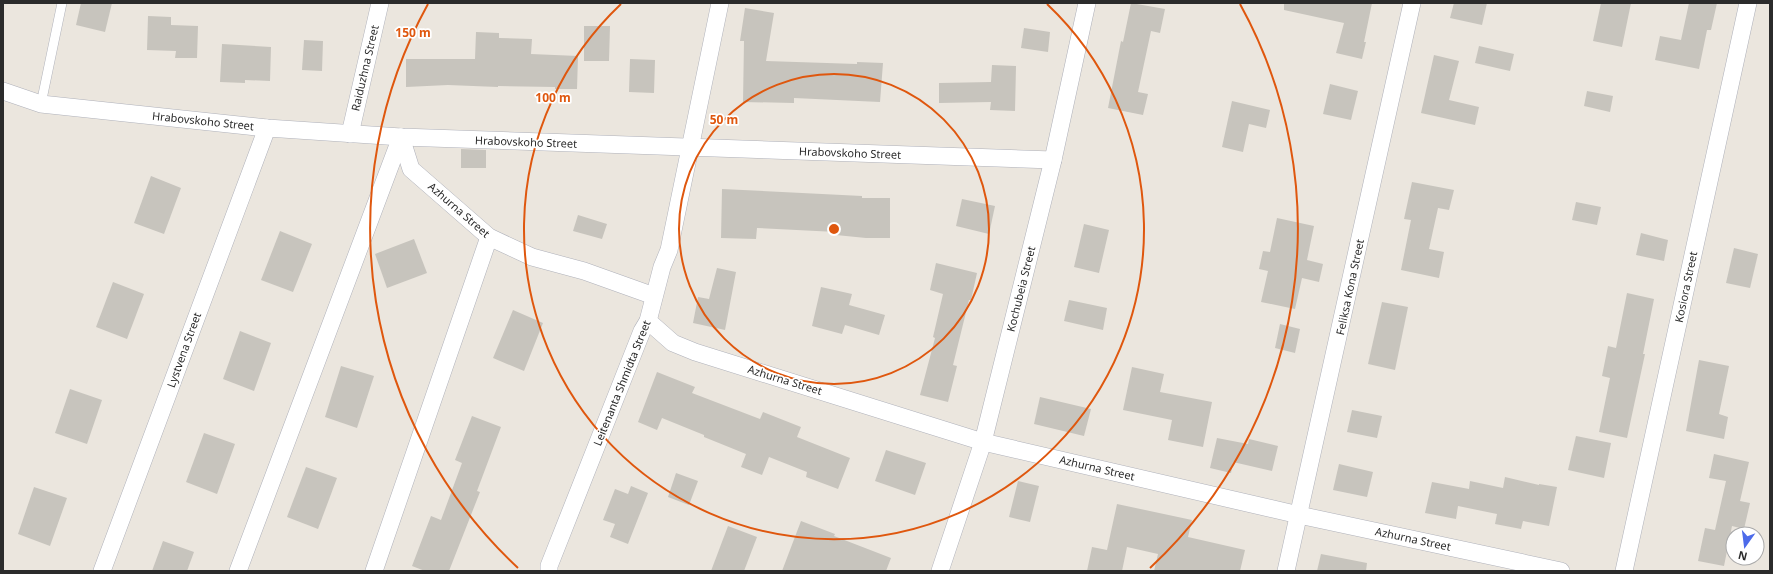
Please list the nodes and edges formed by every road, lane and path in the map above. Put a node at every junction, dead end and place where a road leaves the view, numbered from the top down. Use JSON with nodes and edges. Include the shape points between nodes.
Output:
{"nodes":[{"id":1,"x":62,"y":3,"type":"edge"},
{"id":2,"x":380,"y":3,"type":"edge"},
{"id":3,"x":720,"y":3,"type":"edge"},
{"id":4,"x":1087,"y":3,"type":"edge"},
{"id":5,"x":1412,"y":3,"type":"edge"},
{"id":6,"x":1748,"y":3,"type":"edge"},
{"id":7,"x":3,"y":91,"type":"edge"},
{"id":8,"x":41,"y":104,"type":"junction"},
{"id":9,"x":267,"y":128,"type":"junction"},
{"id":10,"x":350,"y":134,"type":"junction"},
{"id":11,"x":401,"y":138,"type":"junction"},
{"id":12,"x":691,"y":147,"type":"junction"},
{"id":13,"x":1053,"y":160,"type":"junction"},
{"id":14,"x":489,"y":237,"type":"junction"},
{"id":15,"x":654,"y":296,"type":"junction"},
{"id":16,"x":648,"y":321,"type":"junction"},
{"id":17,"x":983,"y":442,"type":"junction"},
{"id":18,"x":1299,"y":515,"type":"junction"},
{"id":19,"x":102,"y":571,"type":"edge"},
{"id":20,"x":238,"y":571,"type":"edge"},
{"id":21,"x":374,"y":571,"type":"edge"},
{"id":22,"x":549,"y":571,"type":"edge"},
{"id":23,"x":940,"y":571,"type":"edge"},
{"id":24,"x":1286,"y":571,"type":"edge"},
{"id":25,"x":1561,"y":571,"type":"edge"},
{"id":26,"x":1624,"y":571,"type":"edge"}],
"edges":[{"from":1,"to":8,"type":"lane"},
{"from":2,"to":10,"type":"street","name":"Raiduzhna Street"},
{"from":3,"to":12,"type":"street","name":"Leitenanta Shmidta Street"},
{"from":4,"to":13,"type":"street","name":"Kochubeia Street"},
{"from":5,"to":18,"type":"street","name":"Feliksa Kona Street"},
{"from":6,"to":26,"type":"street","name":"Kosiora Street"},
{"from":7,"to":8,"type":"street","name":"Hrabovskoho Street"},
{"from":8,"to":9,"type":"street","name":"Hrabovskoho Street"},
{"from":9,"to":10,"type":"street","name":"Hrabovskoho Street"},
{"from":9,"to":19,"type":"street","name":"Lystvena Street"},
{"from":10,"to":11,"type":"street","name":"Hrabovskoho Street"},
{"from":11,"to":12,"type":"street","name":"Hrabovskoho Street"},
{"from":11,"to":14,"type":"street","name":"Azhurna Street","via":[[411,168]]},
{"from":11,"to":20,"type":"street"},
{"from":12,"to":13,"type":"street","name":"Hrabovskoho Street"},
{"from":12,"to":15,"type":"street","name":"Leitenanta Shmidta Street","via":[[669,250]]},
{"from":13,"to":17,"type":"street","name":"Kochubeia Street"},
{"from":14,"to":15,"type":"street","name":"Azhurna Street","via":[[532,257],[584,271]]},
{"from":14,"to":21,"type":"street"},
{"from":15,"to":16,"type":"street","name":"Leitenanta Shmidta Street"},
{"from":16,"to":17,"type":"street","name":"Azhurna Street","via":[[673,343],[695,352]]},
{"from":16,"to":22,"type":"street","name":"Leitenanta Shmidta Street"},
{"from":17,"to":18,"type":"street","name":"Azhurna Street"},
{"from":17,"to":23,"type":"street","name":"Kochubeia Street"},
{"from":18,"to":24,"type":"street","name":"Feliksa Kona Street"},
{"from":18,"to":25,"type":"street","name":"Azhurna Street"}]}
